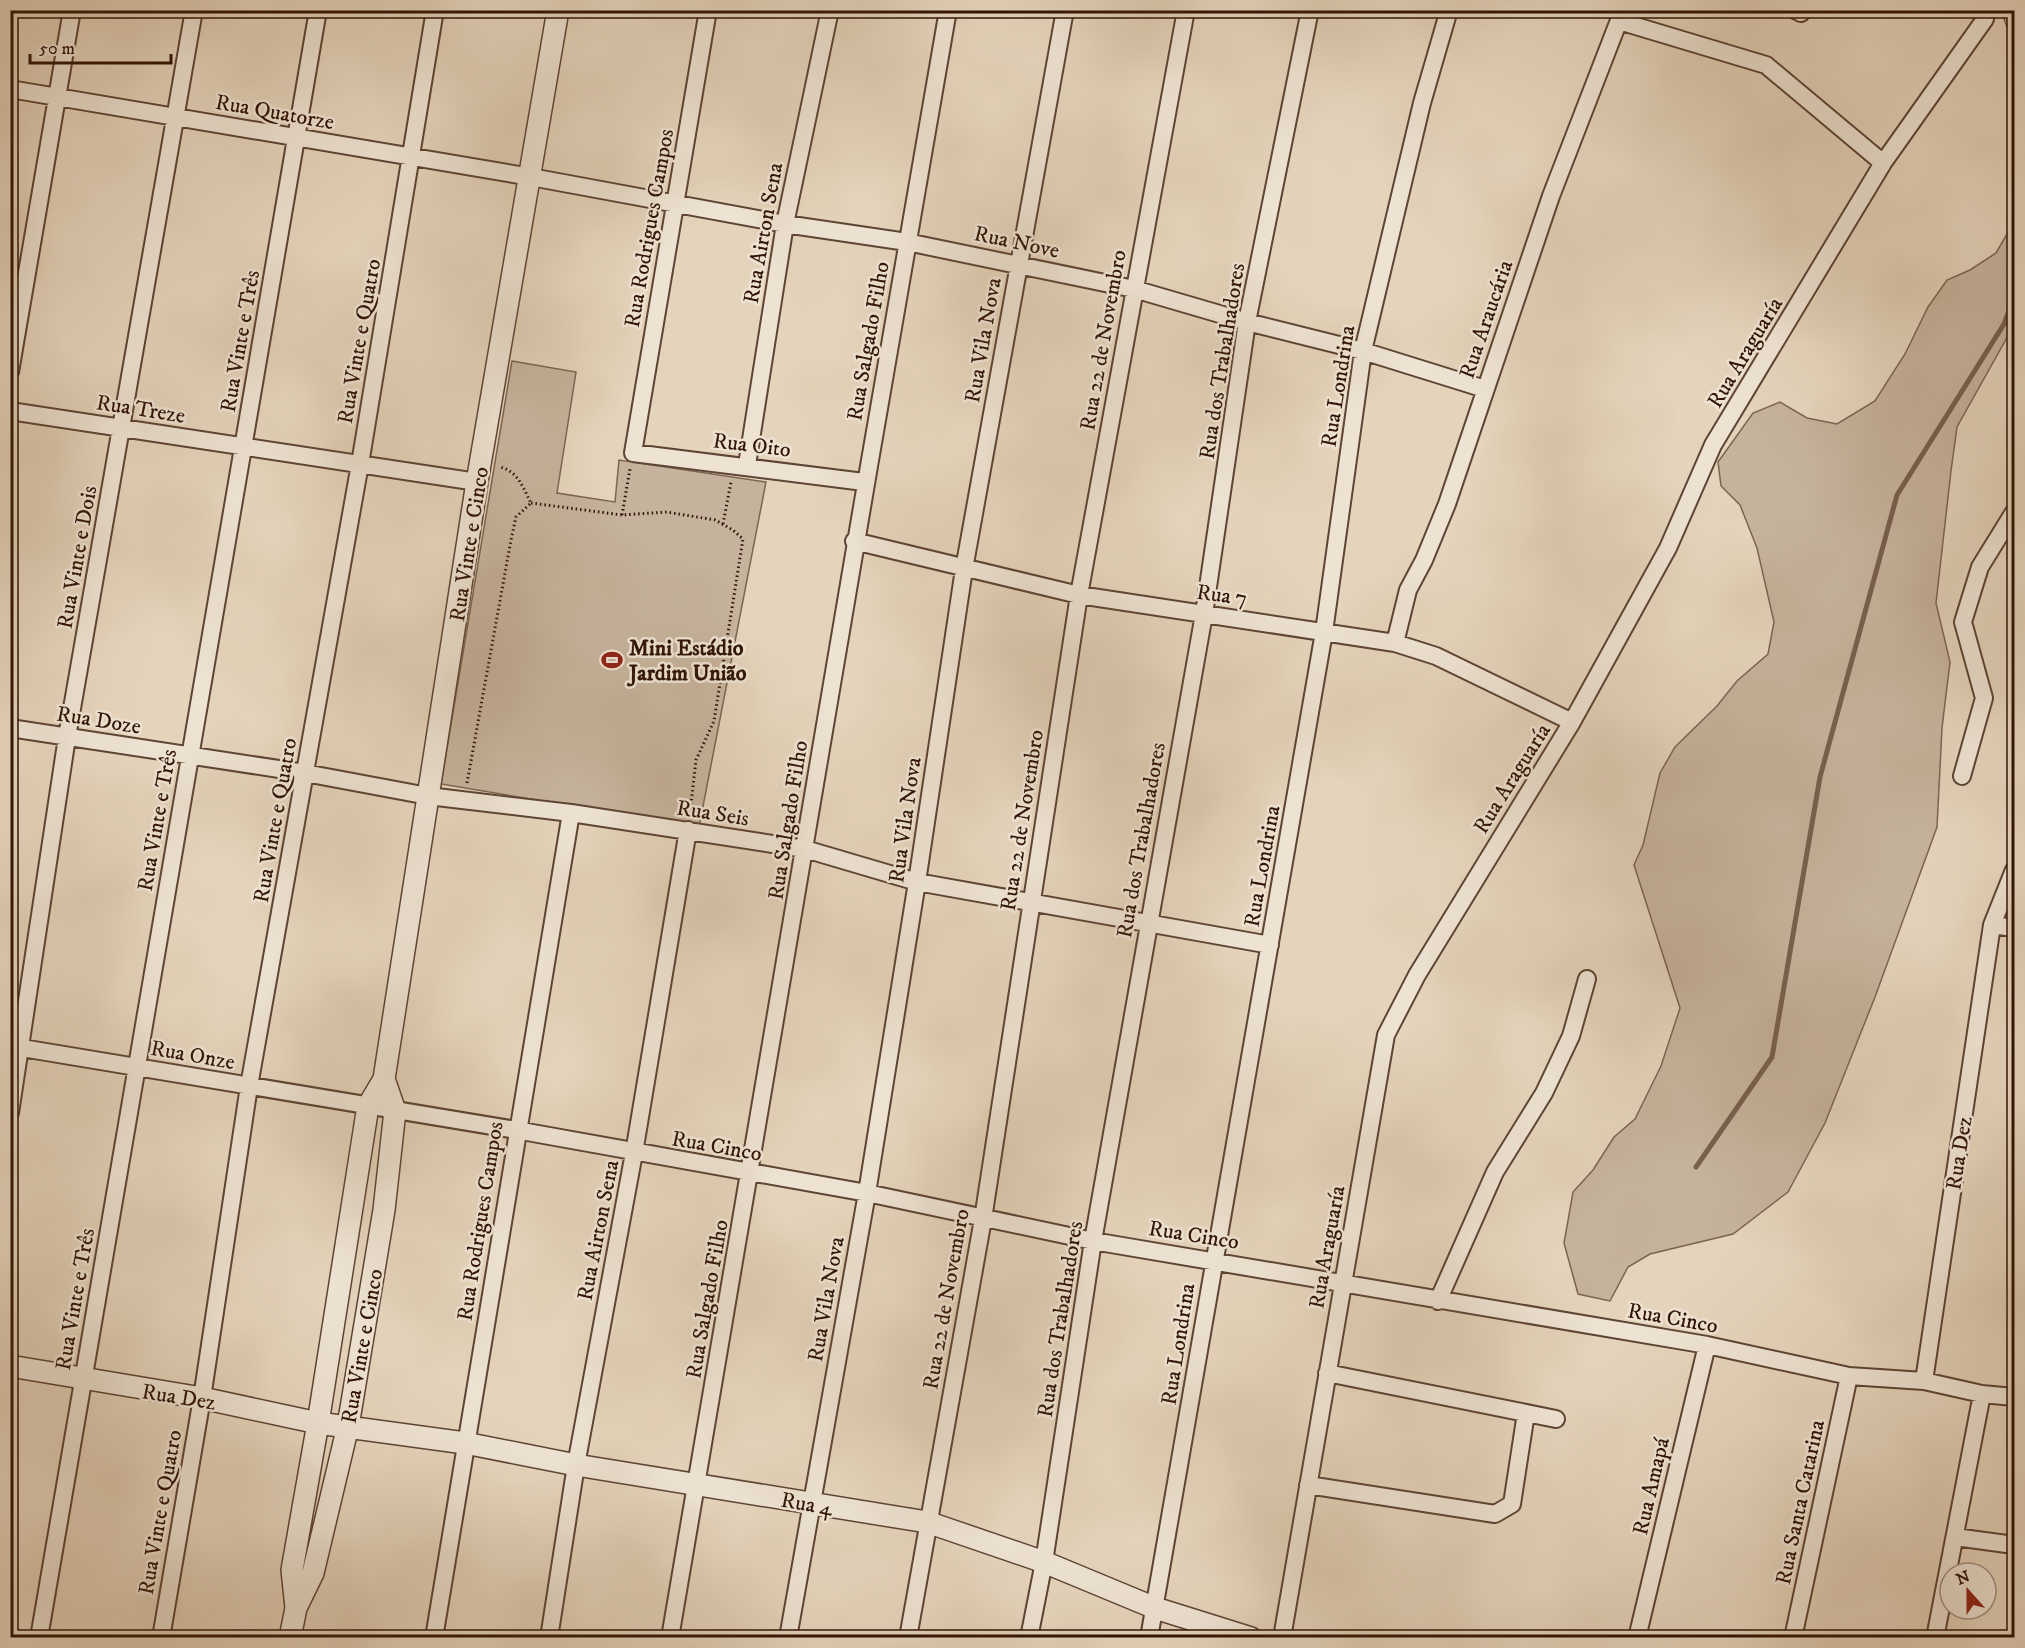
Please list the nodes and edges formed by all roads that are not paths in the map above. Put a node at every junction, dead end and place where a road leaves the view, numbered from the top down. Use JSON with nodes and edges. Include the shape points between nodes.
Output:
{"nodes":[{"id":1,"x":72,"y":10,"type":"edge"},
{"id":2,"x":194,"y":10,"type":"edge"},
{"id":3,"x":318,"y":10,"type":"edge"},
{"id":4,"x":435,"y":10,"type":"edge"},
{"id":5,"x":558,"y":10,"type":"edge"},
{"id":6,"x":708,"y":10,"type":"edge"},
{"id":7,"x":830,"y":10,"type":"edge"},
{"id":8,"x":948,"y":10,"type":"edge"},
{"id":9,"x":1065,"y":10,"type":"edge"},
{"id":10,"x":1186,"y":10,"type":"edge"},
{"id":11,"x":1311,"y":10,"type":"edge"},
{"id":12,"x":1449,"y":10,"type":"edge"},
{"id":13,"x":1795,"y":10,"type":"edge"},
{"id":14,"x":1802,"y":10,"type":"edge"},
{"id":15,"x":1621,"y":16,"type":"edge"},
{"id":16,"x":1985,"y":19,"type":"dead end"},
{"id":17,"x":10,"y":89,"type":"edge"},
{"id":18,"x":56,"y":97,"type":"junction"},
{"id":19,"x":174,"y":117,"type":"junction"},
{"id":20,"x":297,"y":137,"type":"junction"},
{"id":21,"x":412,"y":157,"type":"junction"},
{"id":22,"x":1883,"y":162,"type":"junction"},
{"id":23,"x":531,"y":177,"type":"junction"},
{"id":24,"x":675,"y":204,"type":"junction"},
{"id":25,"x":785,"y":224,"type":"junction"},
{"id":26,"x":907,"y":242,"type":"junction"},
{"id":27,"x":1019,"y":265,"type":"junction"},
{"id":28,"x":1134,"y":289,"type":"junction"},
{"id":29,"x":1247,"y":322,"type":"junction"},
{"id":30,"x":1363,"y":351,"type":"junction"},
{"id":31,"x":10,"y":372,"type":"edge"},
{"id":32,"x":1485,"y":389,"type":"junction"},
{"id":33,"x":10,"y":411,"type":"edge"},
{"id":34,"x":123,"y":428,"type":"junction"},
{"id":35,"x":243,"y":446,"type":"junction"},
{"id":36,"x":633,"y":453,"type":"joint"},
{"id":37,"x":360,"y":464,"type":"junction"},
{"id":38,"x":741,"y":464,"type":"junction"},
{"id":39,"x":479,"y":472,"type":"junction"},
{"id":40,"x":864,"y":482,"type":"junction"},
{"id":41,"x":2014,"y":512,"type":"edge"},
{"id":42,"x":854,"y":541,"type":"junction"},
{"id":43,"x":964,"y":569,"type":"junction"},
{"id":44,"x":1079,"y":595,"type":"junction"},
{"id":45,"x":1204,"y":614,"type":"junction"},
{"id":46,"x":1324,"y":632,"type":"junction"},
{"id":47,"x":1395,"y":643,"type":"junction"},
{"id":48,"x":1572,"y":722,"type":"junction"},
{"id":49,"x":10,"y":728,"type":"edge"},
{"id":50,"x":67,"y":737,"type":"junction"},
{"id":51,"x":190,"y":756,"type":"junction"},
{"id":52,"x":305,"y":773,"type":"junction"},
{"id":53,"x":1962,"y":776,"type":"dead end"},
{"id":54,"x":428,"y":796,"type":"junction"},
{"id":55,"x":571,"y":813,"type":"junction"},
{"id":56,"x":687,"y":830,"type":"junction"},
{"id":57,"x":805,"y":849,"type":"junction"},
{"id":58,"x":2014,"y":870,"type":"edge"},
{"id":59,"x":917,"y":882,"type":"junction"},
{"id":60,"x":1031,"y":901,"type":"junction"},
{"id":61,"x":1148,"y":924,"type":"junction"},
{"id":62,"x":1992,"y":925,"type":"junction"},
{"id":63,"x":2014,"y":928,"type":"edge"},
{"id":64,"x":1270,"y":945,"type":"junction"},
{"id":65,"x":1587,"y":979,"type":"dead end"},
{"id":66,"x":16,"y":1047,"type":"edge"},
{"id":67,"x":137,"y":1067,"type":"junction"},
{"id":68,"x":384,"y":1079,"type":"junction"},
{"id":69,"x":249,"y":1086,"type":"junction"},
{"id":70,"x":368,"y":1106,"type":"junction"},
{"id":71,"x":395,"y":1111,"type":"junction"},
{"id":72,"x":10,"y":1113,"type":"edge"},
{"id":73,"x":516,"y":1130,"type":"junction"},
{"id":74,"x":634,"y":1153,"type":"junction"},
{"id":75,"x":751,"y":1174,"type":"junction"},
{"id":76,"x":867,"y":1194,"type":"junction"},
{"id":77,"x":983,"y":1219,"type":"junction"},
{"id":78,"x":1093,"y":1241,"type":"junction"},
{"id":79,"x":1214,"y":1259,"type":"junction"},
{"id":80,"x":1342,"y":1285,"type":"junction"},
{"id":81,"x":1438,"y":1301,"type":"junction"},
{"id":82,"x":1707,"y":1345,"type":"junction"},
{"id":83,"x":10,"y":1366,"type":"edge"},
{"id":84,"x":1327,"y":1373,"type":"junction"},
{"id":85,"x":1849,"y":1376,"type":"junction"},
{"id":86,"x":83,"y":1381,"type":"junction"},
{"id":87,"x":1923,"y":1382,"type":"junction"},
{"id":88,"x":1982,"y":1394,"type":"junction"},
{"id":89,"x":2014,"y":1397,"type":"edge"},
{"id":90,"x":202,"y":1398,"type":"junction"},
{"id":91,"x":1526,"y":1413,"type":"junction"},
{"id":92,"x":1556,"y":1419,"type":"dead end"},
{"id":93,"x":318,"y":1423,"type":"junction"},
{"id":94,"x":348,"y":1426,"type":"junction"},
{"id":95,"x":465,"y":1443,"type":"junction"},
{"id":96,"x":576,"y":1465,"type":"junction"},
{"id":97,"x":697,"y":1483,"type":"junction"},
{"id":98,"x":1308,"y":1485,"type":"junction"},
{"id":99,"x":812,"y":1504,"type":"junction"},
{"id":100,"x":927,"y":1522,"type":"junction"},
{"id":101,"x":1956,"y":1537,"type":"junction"},
{"id":102,"x":2014,"y":1545,"type":"edge"},
{"id":103,"x":1044,"y":1562,"type":"junction"},
{"id":104,"x":296,"y":1608,"type":"junction"},
{"id":105,"x":1155,"y":1608,"type":"junction"},
{"id":106,"x":39,"y":1638,"type":"edge"},
{"id":107,"x":161,"y":1638,"type":"edge"},
{"id":108,"x":290,"y":1638,"type":"edge"},
{"id":109,"x":434,"y":1638,"type":"edge"},
{"id":110,"x":549,"y":1638,"type":"edge"},
{"id":111,"x":670,"y":1638,"type":"edge"},
{"id":112,"x":788,"y":1638,"type":"edge"},
{"id":113,"x":908,"y":1638,"type":"edge"},
{"id":114,"x":1029,"y":1638,"type":"edge"},
{"id":115,"x":1149,"y":1638,"type":"edge"},
{"id":116,"x":1251,"y":1638,"type":"edge"},
{"id":117,"x":1282,"y":1638,"type":"edge"},
{"id":118,"x":1637,"y":1638,"type":"edge"},
{"id":119,"x":1793,"y":1638,"type":"edge"},
{"id":120,"x":1935,"y":1638,"type":"edge"}],
"edges":[{"from":1,"to":18,"type":"street"},
{"from":2,"to":19,"type":"street","name":"Rua Vinte e Dois"},
{"from":3,"to":20,"type":"street","name":"Rua Vinte e Três"},
{"from":4,"to":21,"type":"street","name":"Rua Vinte e Quatro"},
{"from":5,"to":23,"type":"street","name":"Rua Vinte e Cinco"},
{"from":6,"to":24,"type":"street","name":"Rua Rodrigues Campos"},
{"from":7,"to":25,"type":"street","name":"Rua Airton Sena"},
{"from":8,"to":26,"type":"street","name":"Rua Salgado Filho"},
{"from":9,"to":27,"type":"street","name":"Rua Vila Nova"},
{"from":10,"to":28,"type":"street","name":"Rua 22 de Novembro"},
{"from":11,"to":29,"type":"street","name":"Rua dos Trabalhadores"},
{"from":12,"to":30,"type":"street","name":"Rua Londrina","via":[[1422,103]]},
{"from":13,"to":14,"type":"street"},
{"from":15,"to":22,"type":"street","via":[[1766,65]]},
{"from":15,"to":32,"type":"street","name":"Rua Araucária","via":[[1551,196]]},
{"from":16,"to":22,"type":"street","name":"Rua Araguaría"},
{"from":17,"to":18,"type":"street","name":"Rua Quatorze"},
{"from":18,"to":19,"type":"street","name":"Rua Quatorze"},
{"from":18,"to":31,"type":"street"},
{"from":19,"to":20,"type":"street","name":"Rua Quatorze"},
{"from":19,"to":34,"type":"street","name":"Rua Vinte e Dois"},
{"from":20,"to":21,"type":"street","name":"Rua Quatorze"},
{"from":20,"to":35,"type":"street","name":"Rua Vinte e Três"},
{"from":21,"to":23,"type":"street","name":"Rua Quatorze"},
{"from":21,"to":37,"type":"street","name":"Rua Vinte e Quatro"},
{"from":22,"to":48,"type":"street","name":"Rua Araguaría","via":[[1713,445],[1668,548]]},
{"from":23,"to":24,"type":"street","name":"Rua Nove"},
{"from":23,"to":39,"type":"street","name":"Rua Vinte e Cinco"},
{"from":24,"to":25,"type":"street","name":"Rua Nove"},
{"from":24,"to":36,"type":"street","name":"Rua Rodrigues Campos"},
{"from":25,"to":26,"type":"street","name":"Rua Nove"},
{"from":25,"to":38,"type":"street","name":"Rua Airton Sena"},
{"from":26,"to":27,"type":"street","name":"Rua Nove"},
{"from":26,"to":40,"type":"street","name":"Rua Salgado Filho"},
{"from":27,"to":28,"type":"street","name":"Rua Nove"},
{"from":27,"to":43,"type":"street","name":"Rua Vila Nova"},
{"from":28,"to":29,"type":"street","name":"Rua Nove"},
{"from":28,"to":44,"type":"street","name":"Rua 22 de Novembro"},
{"from":29,"to":30,"type":"street","name":"Rua Nove"},
{"from":29,"to":45,"type":"street","name":"Rua dos Trabalhadores"},
{"from":30,"to":32,"type":"street","name":"Rua Nove"},
{"from":30,"to":46,"type":"street","name":"Rua Londrina"},
{"from":32,"to":47,"type":"street","name":"Rua Araucária","via":[[1447,504],[1408,590]]},
{"from":33,"to":34,"type":"street","name":"Rua Treze"},
{"from":34,"to":35,"type":"street","name":"Rua Treze"},
{"from":34,"to":50,"type":"street","name":"Rua Vinte e Dois"},
{"from":35,"to":37,"type":"street","name":"Rua Treze"},
{"from":35,"to":51,"type":"street","name":"Rua Vinte e Três"},
{"from":36,"to":38,"type":"street","name":"Rua Oito"},
{"from":37,"to":39,"type":"street","name":"Rua Treze"},
{"from":37,"to":52,"type":"street","name":"Rua Vinte e Quatro"},
{"from":38,"to":40,"type":"street","name":"Rua Oito"},
{"from":39,"to":54,"type":"street","name":"Rua Vinte e Cinco"},
{"from":40,"to":42,"type":"street","name":"Rua Salgado Filho"},
{"from":41,"to":53,"type":"street","via":[[1980,567],[1963,622],[1984,698]]},
{"from":42,"to":43,"type":"street","name":"Rua 7"},
{"from":42,"to":57,"type":"street","name":"Rua Salgado Filho"},
{"from":43,"to":44,"type":"street","name":"Rua 7"},
{"from":43,"to":59,"type":"street","name":"Rua Vila Nova"},
{"from":44,"to":45,"type":"street","name":"Rua 7"},
{"from":44,"to":60,"type":"street","name":"Rua 22 de Novembro"},
{"from":45,"to":46,"type":"street","name":"Rua 7"},
{"from":45,"to":61,"type":"street","name":"Rua dos Trabalhadores"},
{"from":46,"to":47,"type":"street","name":"Rua 7"},
{"from":46,"to":64,"type":"street","name":"Rua Londrina"},
{"from":47,"to":48,"type":"street","name":"Rua 7","via":[[1436,656]]},
{"from":48,"to":80,"type":"street","name":"Rua Araguaría","via":[[1417,975],[1386,1035]]},
{"from":49,"to":50,"type":"street","name":"Rua Doze"},
{"from":50,"to":51,"type":"street","name":"Rua Doze"},
{"from":50,"to":66,"type":"street","name":"Rua Vinte e Dois"},
{"from":51,"to":52,"type":"street","name":"Rua Doze"},
{"from":51,"to":67,"type":"street","name":"Rua Vinte e Três"},
{"from":52,"to":54,"type":"street","name":"Rua Doze"},
{"from":52,"to":69,"type":"street","name":"Rua Vinte e Quatro"},
{"from":54,"to":55,"type":"street","name":"Rua Seis"},
{"from":54,"to":68,"type":"street","name":"Rua Vinte e Cinco"},
{"from":55,"to":56,"type":"street","name":"Rua Seis"},
{"from":55,"to":73,"type":"street","name":"Rua Rodrigues Campos"},
{"from":56,"to":57,"type":"street","name":"Rua Seis"},
{"from":56,"to":74,"type":"street","name":"Rua Airton Sena"},
{"from":57,"to":59,"type":"street","name":"Rua Seis"},
{"from":57,"to":75,"type":"street","name":"Rua Salgado Filho"},
{"from":58,"to":62,"type":"street","name":"Rua Dez"},
{"from":59,"to":60,"type":"street","name":"Rua Seis"},
{"from":59,"to":76,"type":"street","name":"Rua Vila Nova"},
{"from":60,"to":61,"type":"street","name":"Rua Seis"},
{"from":60,"to":77,"type":"street","name":"Rua 22 de Novembro"},
{"from":61,"to":64,"type":"street","name":"Rua Seis"},
{"from":61,"to":78,"type":"street","name":"Rua dos Trabalhadores"},
{"from":62,"to":63,"type":"street"},
{"from":62,"to":87,"type":"street","name":"Rua Dez"},
{"from":64,"to":79,"type":"street","name":"Rua Londrina"},
{"from":65,"to":81,"type":"street","via":[[1571,1036],[1544,1093],[1495,1172]]},
{"from":66,"to":67,"type":"street","name":"Rua Onze"},
{"from":66,"to":72,"type":"street","name":"Rua Vinte e Dois"},
{"from":67,"to":69,"type":"street","name":"Rua Onze"},
{"from":67,"to":86,"type":"street","name":"Rua Vinte e Três"},
{"from":68,"to":70,"type":"street","name":"Rua Vinte e Cinco"},
{"from":68,"to":71,"type":"street","name":"Rua Vinte e Cinco"},
{"from":69,"to":70,"type":"street","name":"Rua Onze"},
{"from":69,"to":90,"type":"street","name":"Rua Vinte e Quatro"},
{"from":70,"to":71,"type":"street","name":"Rua Cinco"},
{"from":70,"to":93,"type":"street","name":"Rua Vinte e Cinco"},
{"from":71,"to":73,"type":"street","name":"Rua Cinco"},
{"from":71,"to":94,"type":"street","name":"Rua Vinte e Cinco","via":[[384,1210]]},
{"from":73,"to":74,"type":"street","name":"Rua Cinco"},
{"from":73,"to":95,"type":"street","name":"Rua Rodrigues Campos"},
{"from":74,"to":75,"type":"street","name":"Rua Cinco"},
{"from":74,"to":96,"type":"street","name":"Rua Airton Sena"},
{"from":75,"to":76,"type":"street","name":"Rua Cinco"},
{"from":75,"to":97,"type":"street","name":"Rua Salgado Filho"},
{"from":76,"to":77,"type":"street","name":"Rua Cinco"},
{"from":76,"to":99,"type":"street","name":"Rua Vila Nova"},
{"from":77,"to":78,"type":"street","name":"Rua Cinco"},
{"from":77,"to":100,"type":"street","name":"Rua 22 de Novembro"},
{"from":78,"to":79,"type":"street","name":"Rua Cinco"},
{"from":78,"to":103,"type":"street","name":"Rua dos Trabalhadores"},
{"from":79,"to":80,"type":"street","name":"Rua Cinco"},
{"from":79,"to":105,"type":"street","name":"Rua Londrina"},
{"from":80,"to":81,"type":"street","name":"Rua Cinco"},
{"from":80,"to":84,"type":"street","name":"Rua Araguaría"},
{"from":81,"to":82,"type":"street","name":"Rua Cinco"},
{"from":82,"to":85,"type":"street","name":"Rua Cinco"},
{"from":82,"to":118,"type":"street","name":"Rua Amapá"},
{"from":83,"to":86,"type":"street","name":"Rua Dez"},
{"from":84,"to":91,"type":"street"},
{"from":84,"to":98,"type":"street","name":"Rua Araguaría"},
{"from":85,"to":87,"type":"street","name":"Rua Cinco"},
{"from":85,"to":119,"type":"street","name":"Rua Santa Catarina"},
{"from":86,"to":90,"type":"street","name":"Rua Dez"},
{"from":86,"to":106,"type":"street","name":"Rua Vinte e Três"},
{"from":87,"to":88,"type":"street","name":"Rua Cinco"},
{"from":88,"to":89,"type":"street","name":"Rua Cinco"},
{"from":88,"to":101,"type":"street"},
{"from":90,"to":93,"type":"street","name":"Rua Dez"},
{"from":90,"to":107,"type":"street","name":"Rua Vinte e Quatro"},
{"from":91,"to":92,"type":"street"},
{"from":91,"to":98,"type":"street","via":[[1512,1504],[1495,1514]]},
{"from":93,"to":94,"type":"street","name":"Rua Dez"},
{"from":93,"to":104,"type":"street","name":"Rua Vinte e Cinco","via":[[292,1570]]},
{"from":94,"to":95,"type":"street","name":"Rua 4"},
{"from":94,"to":104,"type":"street","name":"Rua Vinte e Cinco","via":[[313,1573]]},
{"from":95,"to":96,"type":"street","name":"Rua 4"},
{"from":95,"to":109,"type":"street","name":"Rua Rodrigues Campos"},
{"from":96,"to":97,"type":"street","name":"Rua 4"},
{"from":96,"to":110,"type":"street","name":"Rua Airton Sena"},
{"from":97,"to":99,"type":"street","name":"Rua 4"},
{"from":97,"to":111,"type":"street","name":"Rua Salgado Filho"},
{"from":98,"to":117,"type":"street","name":"Rua Araguaría"},
{"from":99,"to":100,"type":"street","name":"Rua 4"},
{"from":99,"to":112,"type":"street","name":"Rua Vila Nova"},
{"from":100,"to":103,"type":"street","name":"Rua 4"},
{"from":100,"to":113,"type":"street","name":"Rua 22 de Novembro"},
{"from":101,"to":102,"type":"street"},
{"from":101,"to":120,"type":"street"},
{"from":103,"to":105,"type":"street","name":"Rua 4"},
{"from":103,"to":114,"type":"street","name":"Rua dos Trabalhadores"},
{"from":104,"to":108,"type":"street","name":"Rua Vinte e Cinco"},
{"from":105,"to":115,"type":"street","name":"Rua Londrina"},
{"from":105,"to":116,"type":"street","name":"Rua 4"}]}
